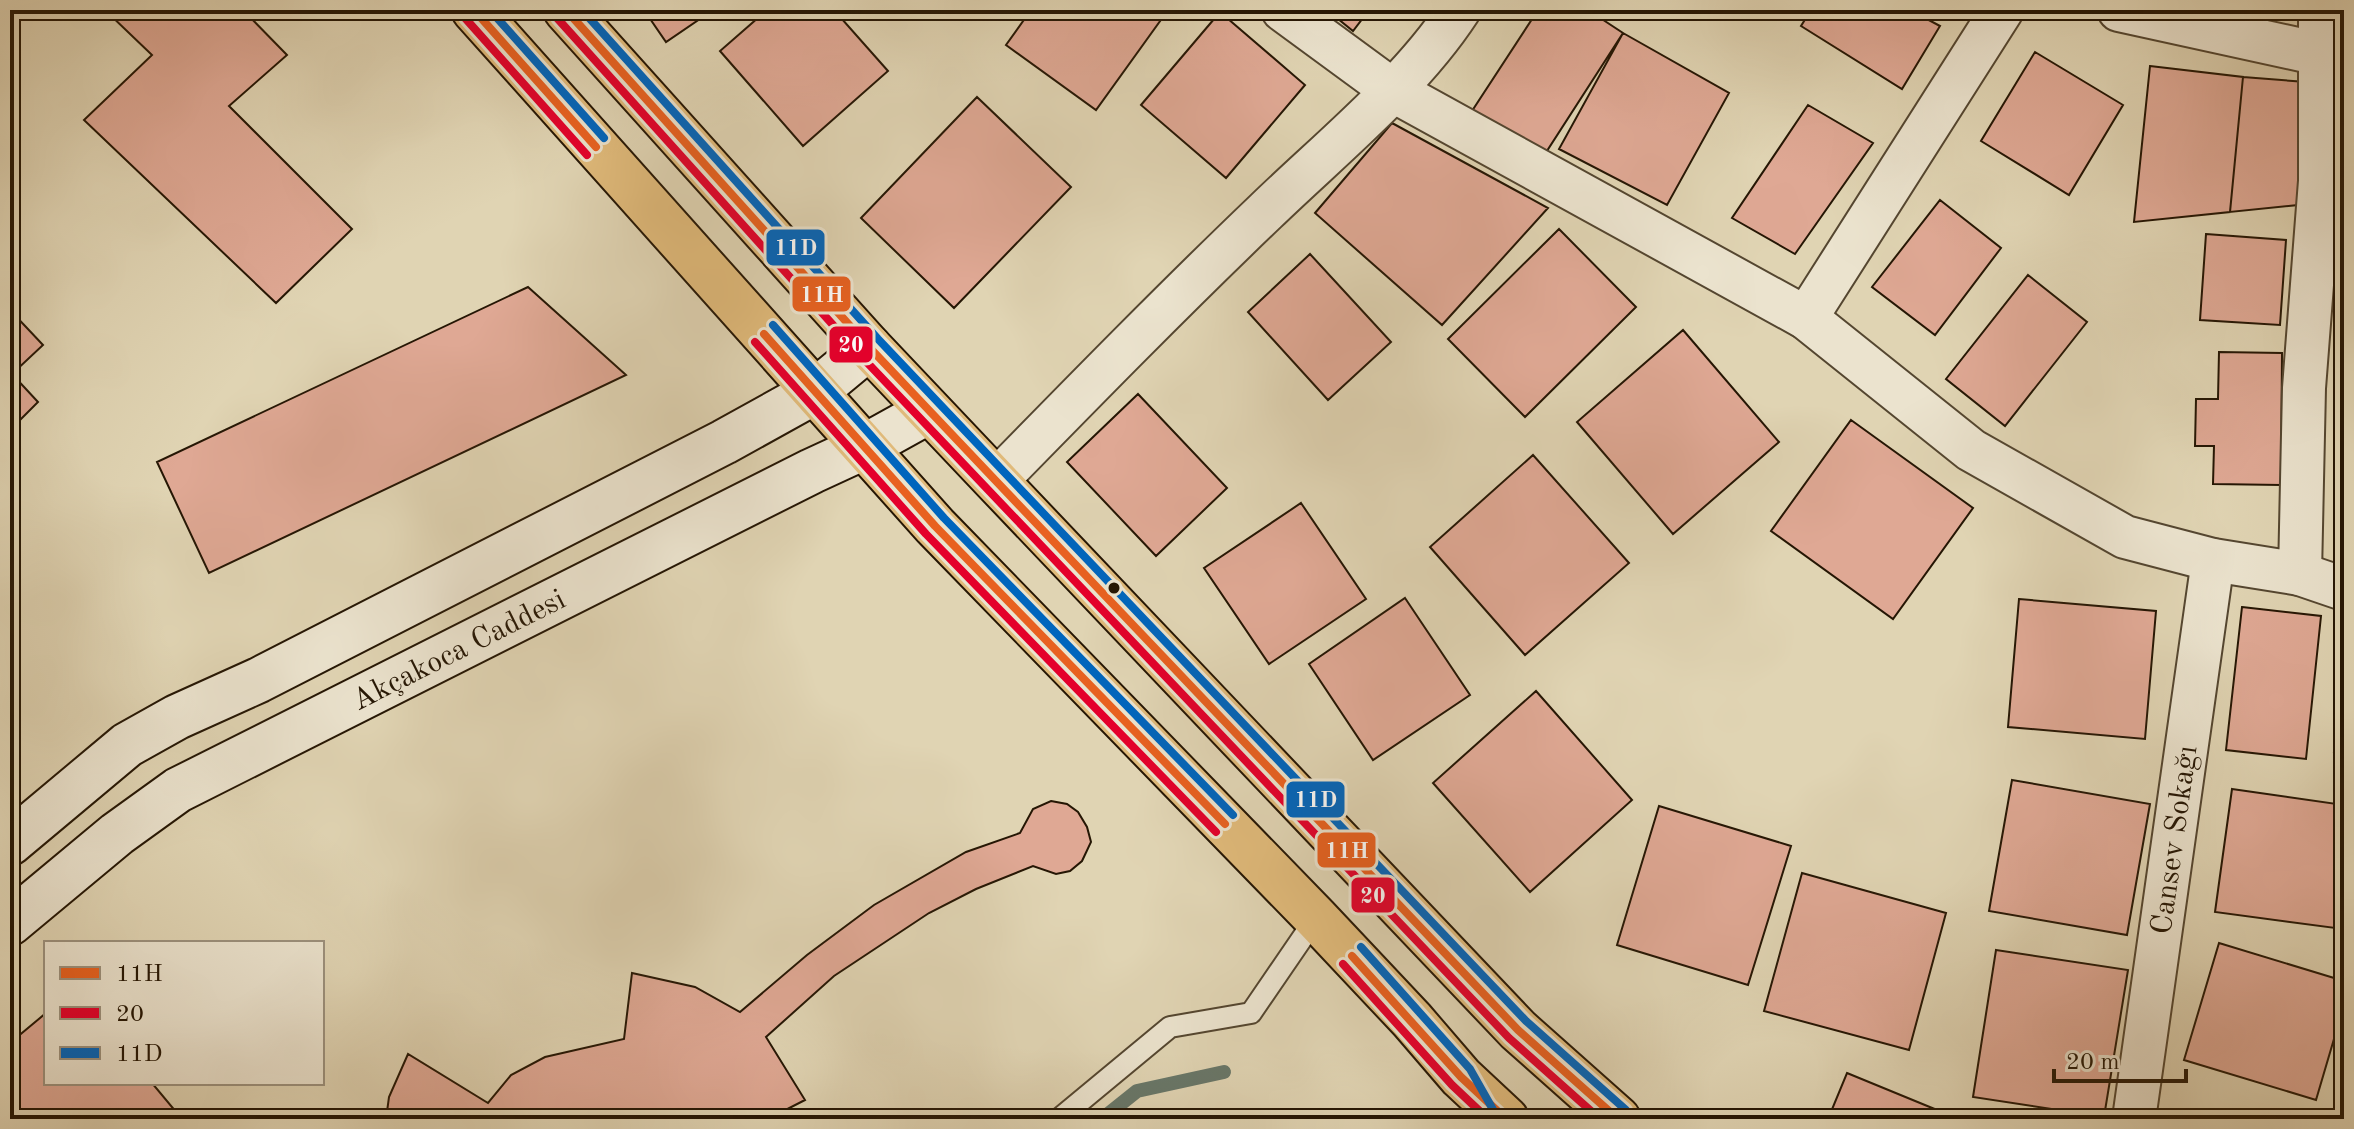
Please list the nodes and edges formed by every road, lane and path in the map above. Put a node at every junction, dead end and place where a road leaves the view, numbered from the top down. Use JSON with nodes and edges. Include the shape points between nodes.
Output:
{"nodes":[{"id":1,"x":474,"y":10,"type":"edge"},
{"id":2,"x":566,"y":10,"type":"edge"},
{"id":3,"x":1283,"y":10,"type":"edge"},
{"id":4,"x":1459,"y":10,"type":"edge"},
{"id":5,"x":2002,"y":10,"type":"edge"},
{"id":6,"x":2119,"y":10,"type":"edge"},
{"id":7,"x":2320,"y":10,"type":"edge"},
{"id":8,"x":2320,"y":54,"type":"junction"},
{"id":9,"x":1392,"y":90,"type":"junction"},
{"id":10,"x":2332,"y":184,"type":"edge"},
{"id":11,"x":1806,"y":318,"type":"junction"},
{"id":12,"x":869,"y":347,"type":"junction"},
{"id":13,"x":816,"y":391,"type":"junction"},
{"id":14,"x":929,"y":411,"type":"junction"},
{"id":15,"x":864,"y":447,"type":"junction"},
{"id":16,"x":996,"y":481,"type":"junction"},
{"id":17,"x":2213,"y":560,"type":"junction"},
{"id":18,"x":2300,"y":574,"type":"junction"},
{"id":19,"x":2344,"y":589,"type":"edge"},
{"id":20,"x":10,"y":843,"type":"edge"},
{"id":21,"x":1316,"y":918,"type":"junction"},
{"id":22,"x":10,"y":923,"type":"edge"},
{"id":23,"x":1461,"y":1077,"type":"junction"},
{"id":24,"x":1059,"y":1119,"type":"edge"},
{"id":25,"x":1485,"y":1119,"type":"edge"},
{"id":26,"x":1506,"y":1119,"type":"edge"},
{"id":27,"x":1618,"y":1119,"type":"edge"},
{"id":28,"x":2134,"y":1119,"type":"edge"}],
"edges":[{"from":1,"to":13,"type":"main road"},
{"from":2,"to":12,"type":"main road"},
{"from":3,"to":9,"type":"street"},
{"from":4,"to":9,"type":"street"},
{"from":5,"to":11,"type":"street"},
{"from":6,"to":8,"type":"street"},
{"from":7,"to":8,"type":"street"},
{"from":8,"to":10,"type":"street"},
{"from":9,"to":11,"type":"street"},
{"from":9,"to":16,"type":"street","via":[[1158,315]]},
{"from":10,"to":18,"type":"street","via":[[2304,388]]},
{"from":11,"to":17,"type":"street","via":[[1971,450],[2125,537]]},
{"from":12,"to":13,"type":"street","name":"Akçakoca Caddesi"},
{"from":12,"to":14,"type":"main road"},
{"from":13,"to":15,"type":"main road"},
{"from":13,"to":20,"type":"street","name":"Akçakoca Caddesi","via":[[139,738]]},
{"from":14,"to":15,"type":"street","name":"Akçakoca Caddesi"},
{"from":14,"to":16,"type":"main road"},
{"from":15,"to":21,"type":"main road"},
{"from":15,"to":22,"type":"street","name":"Akçakoca Caddesi","via":[[178,790]]},
{"from":16,"to":27,"type":"main road","via":[[1518,1030]]},
{"from":17,"to":18,"type":"street"},
{"from":17,"to":28,"type":"street","name":"Cansev Sokağı"},
{"from":18,"to":19,"type":"street"},
{"from":21,"to":23,"type":"main road"},
{"from":21,"to":24,"type":"lane","via":[[1251,1013],[1170,1027]]},
{"from":23,"to":25,"type":"main road"},
{"from":23,"to":26,"type":"main road"}]}
